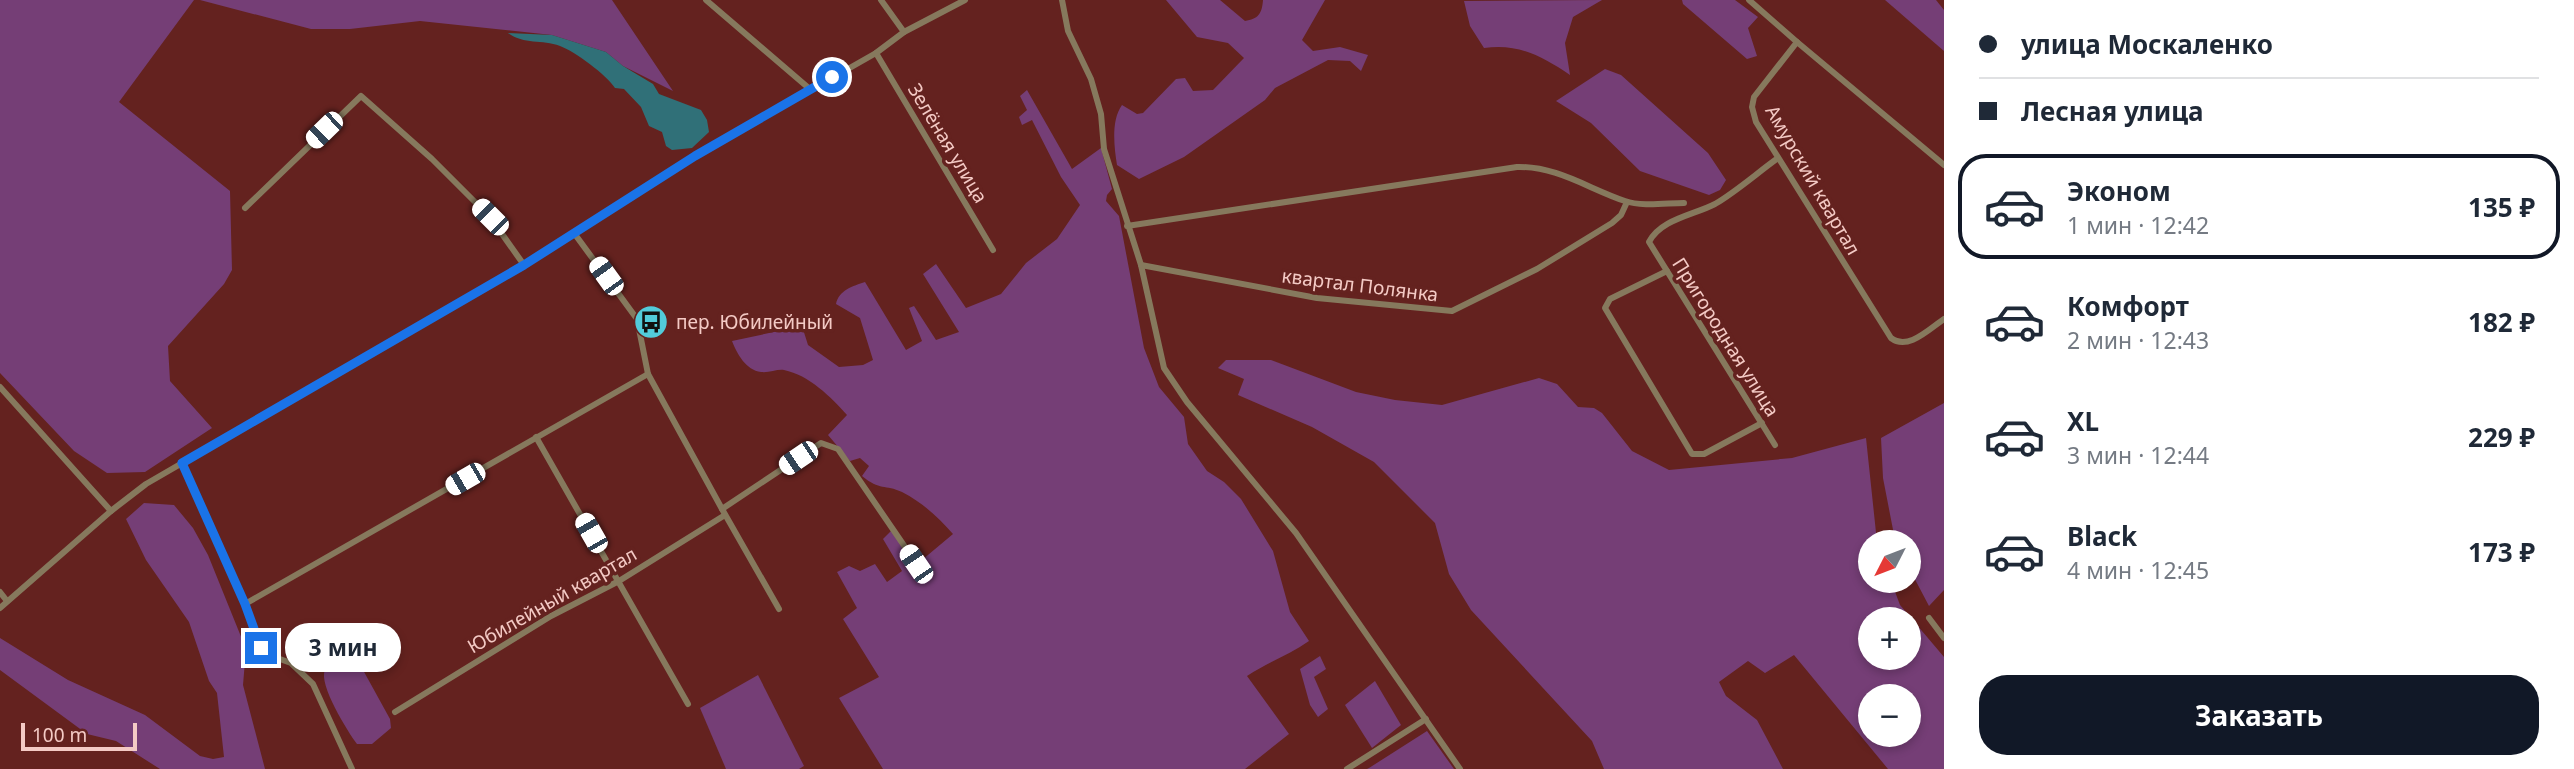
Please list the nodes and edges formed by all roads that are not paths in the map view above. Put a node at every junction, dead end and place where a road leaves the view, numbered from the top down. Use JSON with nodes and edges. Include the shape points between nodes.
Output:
{"nodes":[{"id":1,"x":706,"y":0,"type":"edge"},
{"id":2,"x":881,"y":0,"type":"edge"},
{"id":3,"x":965,"y":0,"type":"edge"},
{"id":4,"x":1062,"y":0,"type":"edge"},
{"id":5,"x":1749,"y":0,"type":"edge"},
{"id":6,"x":904,"y":32,"type":"junction"},
{"id":7,"x":1797,"y":43,"type":"junction"},
{"id":8,"x":876,"y":53,"type":"junction"},
{"id":9,"x":811,"y":90,"type":"junction"},
{"id":10,"x":1778,"y":159,"type":"junction"},
{"id":11,"x":1944,"y":165,"type":"edge"},
{"id":12,"x":1627,"y":202,"type":"junction"},
{"id":13,"x":1684,"y":204,"type":"dead end"},
{"id":14,"x":245,"y":208,"type":"dead end"},
{"id":15,"x":1127,"y":226,"type":"junction"},
{"id":16,"x":574,"y":233,"type":"junction"},
{"id":17,"x":993,"y":250,"type":"dead end"},
{"id":18,"x":524,"y":265,"type":"junction"},
{"id":19,"x":1141,"y":265,"type":"junction"},
{"id":20,"x":1667,"y":271,"type":"junction"},
{"id":21,"x":1944,"y":319,"type":"edge"},
{"id":22,"x":648,"y":373,"type":"junction"},
{"id":23,"x":0,"y":387,"type":"edge"},
{"id":24,"x":1762,"y":423,"type":"junction"},
{"id":25,"x":536,"y":437,"type":"junction"},
{"id":26,"x":1775,"y":444,"type":"dead end"},
{"id":27,"x":182,"y":463,"type":"junction"},
{"id":28,"x":111,"y":511,"type":"junction"},
{"id":29,"x":723,"y":512,"type":"junction"},
{"id":30,"x":916,"y":564,"type":"dead end"},
{"id":31,"x":619,"y":581,"type":"junction"},
{"id":32,"x":0,"y":592,"type":"edge"},
{"id":33,"x":8,"y":601,"type":"junction"},
{"id":34,"x":245,"y":604,"type":"junction"},
{"id":35,"x":0,"y":608,"type":"edge"},
{"id":36,"x":779,"y":610,"type":"dead end"},
{"id":37,"x":1929,"y":618,"type":"dead end"},
{"id":38,"x":1944,"y":638,"type":"edge"},
{"id":39,"x":688,"y":704,"type":"dead end"},
{"id":40,"x":395,"y":712,"type":"dead end"},
{"id":41,"x":1426,"y":719,"type":"junction"},
{"id":42,"x":352,"y":769,"type":"edge"},
{"id":43,"x":1347,"y":769,"type":"edge"},
{"id":44,"x":1461,"y":769,"type":"edge"}],
"edges":[{"from":1,"to":9,"type":"street"},
{"from":2,"to":6,"type":"street"},
{"from":3,"to":6,"type":"street"},
{"from":4,"to":15,"type":"street","via":[[1068,31],[1098,102],[1104,149]]},
{"from":5,"to":7,"type":"street"},
{"from":6,"to":8,"type":"street"},
{"from":7,"to":10,"type":"street","name":"Амурский квартал","via":[[1754,97],[1752,107]]},
{"from":7,"to":11,"type":"street"},
{"from":8,"to":9,"type":"street"},
{"from":8,"to":17,"type":"street","name":"Зелёная улица"},
{"from":9,"to":16,"type":"street"},
{"from":10,"to":20,"type":"street","name":"Пригородная улица","via":[[1713,205],[1692,211],[1652,235],[1650,247]]},
{"from":10,"to":21,"type":"street","name":"Амурский квартал","via":[[1891,338],[1906,343]]},
{"from":12,"to":13,"type":"street"},
{"from":12,"to":15,"type":"street","via":[[1581,181],[1517,167]]},
{"from":12,"to":19,"type":"street","name":"квартал Полянка","via":[[1612,223],[1548,262],[1451,311],[1317,298]]},
{"from":14,"to":18,"type":"street","via":[[362,96],[490,217]]},
{"from":15,"to":19,"type":"street"},
{"from":16,"to":18,"type":"street"},
{"from":16,"to":22,"type":"street","via":[[637,319]]},
{"from":18,"to":27,"type":"street"},
{"from":19,"to":41,"type":"street","via":[[1164,368],[1175,387],[1296,533]]},
{"from":20,"to":24,"type":"street","name":"Пригородная улица"},
{"from":20,"to":24,"type":"street","via":[[1611,299],[1605,307],[1692,454],[1704,454]]},
{"from":22,"to":25,"type":"street"},
{"from":22,"to":29,"type":"street"},
{"from":23,"to":28,"type":"street"},
{"from":24,"to":26,"type":"street","name":"Пригородная улица"},
{"from":25,"to":31,"type":"street"},
{"from":25,"to":34,"type":"street"},
{"from":27,"to":28,"type":"street"},
{"from":27,"to":34,"type":"street"},
{"from":28,"to":33,"type":"street"},
{"from":29,"to":30,"type":"street","name":"Юбилейный квартал","via":[[817,445],[827,443],[838,449]]},
{"from":29,"to":31,"type":"street","name":"Юбилейный квартал"},
{"from":29,"to":36,"type":"street"},
{"from":31,"to":39,"type":"street"},
{"from":31,"to":40,"type":"street","name":"Юбилейный квартал","via":[[551,616]]},
{"from":32,"to":33,"type":"street"},
{"from":33,"to":35,"type":"street"},
{"from":34,"to":42,"type":"street","via":[[261,648],[313,684]]},
{"from":37,"to":38,"type":"street"},
{"from":41,"to":43,"type":"street"},
{"from":41,"to":44,"type":"street"}]}
